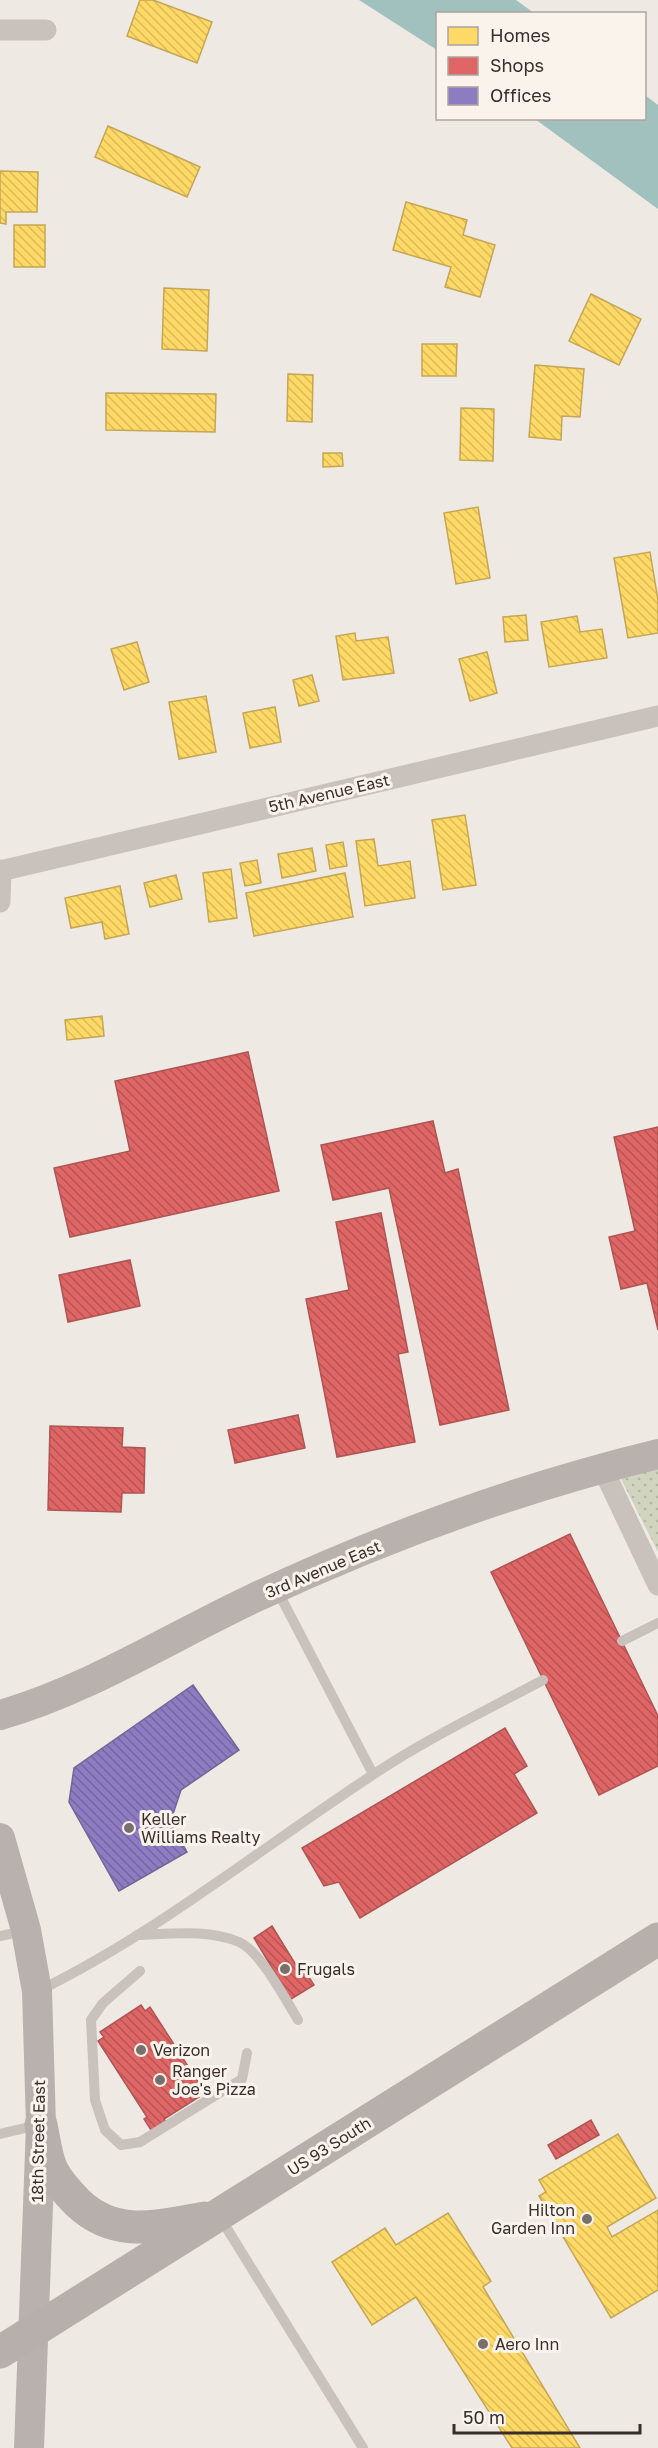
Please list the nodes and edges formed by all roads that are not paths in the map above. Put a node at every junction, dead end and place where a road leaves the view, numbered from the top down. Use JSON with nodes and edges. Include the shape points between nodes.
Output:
{"nodes":[{"id":1,"x":0,"y":30,"type":"edge"},
{"id":2,"x":46,"y":30,"type":"dead end"},
{"id":3,"x":658,"y":716,"type":"edge"},
{"id":4,"x":0,"y":871,"type":"edge"},
{"id":5,"x":0,"y":902,"type":"edge"},
{"id":6,"x":658,"y":1454,"type":"edge"},
{"id":7,"x":602,"y":1467,"type":"junction"},
{"id":8,"x":658,"y":1585,"type":"edge"},
{"id":9,"x":276,"y":1588,"type":"junction"},
{"id":10,"x":658,"y":1623,"type":"edge"},
{"id":11,"x":622,"y":1641,"type":"dead end"},
{"id":12,"x":543,"y":1680,"type":"dead end"},
{"id":13,"x":0,"y":1715,"type":"edge"},
{"id":14,"x":373,"y":1774,"type":"junction"},
{"id":15,"x":0,"y":1838,"type":"edge"},
{"id":16,"x":13,"y":1933,"type":"edge"},
{"id":17,"x":137,"y":1935,"type":"junction"},
{"id":18,"x":658,"y":1939,"type":"edge"},
{"id":19,"x":140,"y":1971,"type":"dead end"},
{"id":20,"x":37,"y":1991,"type":"junction"},
{"id":21,"x":298,"y":2020,"type":"dead end"},
{"id":22,"x":248,"y":2053,"type":"dead end"},
{"id":23,"x":41,"y":2125,"type":"junction"},
{"id":24,"x":0,"y":2134,"type":"edge"},
{"id":25,"x":219,"y":2216,"type":"junction"},
{"id":26,"x":33,"y":2332,"type":"junction"},
{"id":27,"x":0,"y":2352,"type":"edge"},
{"id":28,"x":29,"y":2448,"type":"edge"},
{"id":29,"x":363,"y":2448,"type":"edge"}],
"edges":[{"from":1,"to":2,"type":"street"},
{"from":3,"to":4,"type":"street","name":"5th Avenue East"},
{"from":4,"to":5,"type":"street"},
{"from":6,"to":7,"type":"street","name":"3rd Avenue East"},
{"from":7,"to":8,"type":"street"},
{"from":7,"to":9,"type":"street","name":"3rd Avenue East","via":[[469,1509]]},
{"from":9,"to":13,"type":"street","name":"3rd Avenue East","via":[[70,1689]]},
{"from":9,"to":14,"type":"lane"},
{"from":10,"to":11,"type":"lane"},
{"from":12,"to":14,"type":"lane","via":[[439,1734]]},
{"from":14,"to":17,"type":"lane"},
{"from":15,"to":16,"type":"street","name":"18th Street East"},
{"from":16,"to":20,"type":"street","name":"18th Street East"},
{"from":17,"to":20,"type":"lane","via":[[95,1963]]},
{"from":17,"to":21,"type":"lane","via":[[206,1934],[242,1943],[269,1972]]},
{"from":18,"to":25,"type":"main road","name":"US 93 South"},
{"from":19,"to":22,"type":"lane","via":[[103,2003],[91,2020],[95,2100],[105,2130],[121,2145],[140,2142],[242,2079]]},
{"from":20,"to":23,"type":"street","name":"18th Street East"},
{"from":23,"to":24,"type":"lane"},
{"from":23,"to":25,"type":"main road","via":[[52,2169],[68,2193],[90,2214],[117,2226],[147,2228]]},
{"from":23,"to":26,"type":"street","name":"18th Street East"},
{"from":25,"to":26,"type":"main road","name":"US 93 South"},
{"from":25,"to":29,"type":"lane"},
{"from":26,"to":27,"type":"main road","name":"US 93 South"},
{"from":26,"to":28,"type":"street","name":"18th Street East"}]}
